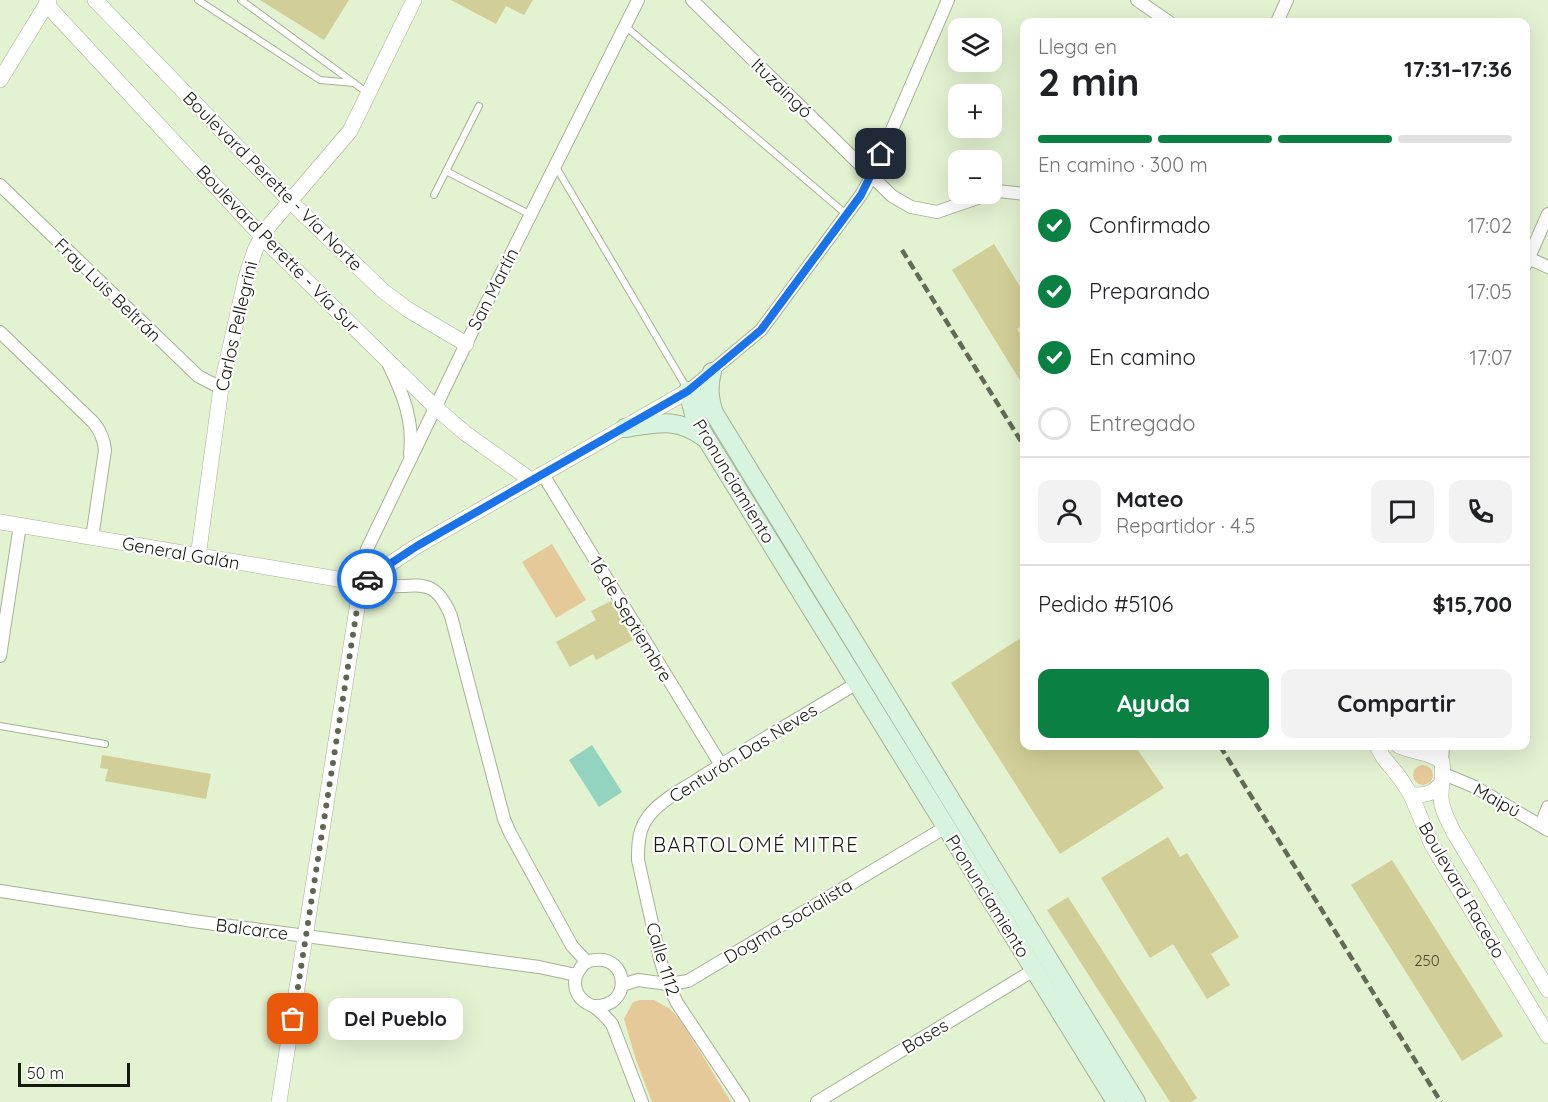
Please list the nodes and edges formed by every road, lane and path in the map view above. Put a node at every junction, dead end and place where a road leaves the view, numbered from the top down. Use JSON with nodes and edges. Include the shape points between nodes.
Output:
{"nodes":[{"id":1,"x":95,"y":0,"type":"edge"},
{"id":2,"x":198,"y":0,"type":"edge"},
{"id":3,"x":241,"y":0,"type":"edge"},
{"id":4,"x":414,"y":0,"type":"edge"},
{"id":5,"x":638,"y":0,"type":"edge"},
{"id":6,"x":692,"y":0,"type":"edge"},
{"id":7,"x":948,"y":0,"type":"edge"},
{"id":8,"x":1137,"y":0,"type":"edge"},
{"id":9,"x":1287,"y":0,"type":"edge"},
{"id":10,"x":46,"y":1,"type":"edge"},
{"id":11,"x":1163,"y":18,"type":"edge"},
{"id":12,"x":1278,"y":18,"type":"edge"},
{"id":13,"x":625,"y":26,"type":"junction"},
{"id":14,"x":0,"y":80,"type":"edge"},
{"id":15,"x":354,"y":83,"type":"junction"},
{"id":16,"x":369,"y":94,"type":"junction"},
{"id":17,"x":479,"y":106,"type":"dead end"},
{"id":18,"x":555,"y":166,"type":"junction"},
{"id":19,"x":446,"y":171,"type":"junction"},
{"id":20,"x":872,"y":176,"type":"junction"},
{"id":21,"x":0,"y":185,"type":"edge"},
{"id":22,"x":1020,"y":194,"type":"edge"},
{"id":23,"x":434,"y":195,"type":"dead end"},
{"id":24,"x":290,"y":201,"type":"junction"},
{"id":25,"x":846,"y":214,"type":"junction"},
{"id":26,"x":1548,"y":214,"type":"edge"},
{"id":27,"x":531,"y":215,"type":"junction"},
{"id":28,"x":261,"y":236,"type":"junction"},
{"id":29,"x":1530,"y":252,"type":"edge"},
{"id":30,"x":1530,"y":261,"type":"edge"},
{"id":31,"x":1548,"y":267,"type":"edge"},
{"id":32,"x":0,"y":332,"type":"edge"},
{"id":33,"x":466,"y":344,"type":"junction"},
{"id":34,"x":386,"y":358,"type":"junction"},
{"id":35,"x":712,"y":372,"type":"junction"},
{"id":36,"x":221,"y":388,"type":"junction"},
{"id":37,"x":688,"y":391,"type":"junction"},
{"id":38,"x":436,"y":408,"type":"junction"},
{"id":39,"x":714,"y":412,"type":"junction"},
{"id":40,"x":625,"y":428,"type":"junction"},
{"id":41,"x":707,"y":439,"type":"junction"},
{"id":42,"x":409,"y":463,"type":"junction"},
{"id":43,"x":537,"y":476,"type":"junction"},
{"id":44,"x":0,"y":522,"type":"edge"},
{"id":45,"x":20,"y":525,"type":"junction"},
{"id":46,"x":92,"y":538,"type":"junction"},
{"id":47,"x":198,"y":557,"type":"junction"},
{"id":48,"x":361,"y":583,"type":"junction"},
{"id":49,"x":0,"y":656,"type":"edge"},
{"id":50,"x":857,"y":683,"type":"junction"},
{"id":51,"x":0,"y":726,"type":"edge"},
{"id":52,"x":105,"y":744,"type":"dead end"},
{"id":53,"x":1379,"y":750,"type":"edge"},
{"id":54,"x":1411,"y":750,"type":"edge"},
{"id":55,"x":1443,"y":750,"type":"edge"},
{"id":56,"x":1421,"y":753,"type":"junction"},
{"id":57,"x":721,"y":765,"type":"junction"},
{"id":58,"x":1442,"y":773,"type":"junction"},
{"id":59,"x":1400,"y":778,"type":"junction"},
{"id":60,"x":1411,"y":795,"type":"junction"},
{"id":61,"x":1548,"y":807,"type":"edge"},
{"id":62,"x":946,"y":827,"type":"junction"},
{"id":63,"x":1544,"y":827,"type":"edge"},
{"id":64,"x":640,"y":833,"type":"joint"},
{"id":65,"x":0,"y":891,"type":"edge"},
{"id":66,"x":306,"y":936,"type":"junction"},
{"id":67,"x":587,"y":962,"type":"junction"},
{"id":68,"x":1034,"y":970,"type":"junction"},
{"id":69,"x":576,"y":975,"type":"junction"},
{"id":70,"x":668,"y":984,"type":"junction"},
{"id":71,"x":622,"y":986,"type":"junction"},
{"id":72,"x":1548,"y":990,"type":"edge"},
{"id":73,"x":593,"y":1006,"type":"junction"},
{"id":74,"x":1548,"y":1036,"type":"edge"},
{"id":75,"x":279,"y":1102,"type":"edge"},
{"id":76,"x":642,"y":1102,"type":"edge"},
{"id":77,"x":743,"y":1102,"type":"edge"},
{"id":78,"x":817,"y":1102,"type":"edge"},
{"id":79,"x":1116,"y":1102,"type":"edge"},
{"id":80,"x":1136,"y":1102,"type":"edge"}],
"edges":[{"from":1,"to":24,"type":"street","name":"Boulevard Perette - Vía Norte"},
{"from":2,"to":15,"type":"lane","via":[[320,80]]},
{"from":3,"to":15,"type":"lane"},
{"from":4,"to":16,"type":"street","name":"Carlos Pellegrini"},
{"from":5,"to":13,"type":"street","name":"San Martín"},
{"from":6,"to":20,"type":"street","name":"Ituzaingó"},
{"from":7,"to":20,"type":"street"},
{"from":8,"to":11,"type":"street"},
{"from":9,"to":12,"type":"street"},
{"from":10,"to":14,"type":"street"},
{"from":10,"to":28,"type":"street","name":"Boulevard Perette - Vía Sur"},
{"from":13,"to":18,"type":"street","name":"San Martín"},
{"from":13,"to":25,"type":"lane"},
{"from":15,"to":16,"type":"lane"},
{"from":16,"to":24,"type":"street","name":"Carlos Pellegrini","via":[[350,131]]},
{"from":17,"to":19,"type":"lane"},
{"from":18,"to":27,"type":"street","name":"San Martín"},
{"from":18,"to":37,"type":"lane"},
{"from":19,"to":23,"type":"lane"},
{"from":19,"to":27,"type":"lane"},
{"from":20,"to":22,"type":"street","name":"Ituzaingó","via":[[892,196],[911,207],[937,212],[998,191]]},
{"from":20,"to":25,"type":"street"},
{"from":21,"to":36,"type":"street","name":"Fray Luis Beltrán","via":[[198,376]]},
{"from":24,"to":28,"type":"street","name":"Carlos Pellegrini"},
{"from":24,"to":33,"type":"street","name":"Boulevard Perette - Vía Norte","via":[[395,301]]},
{"from":25,"to":35,"type":"street","via":[[761,330]]},
{"from":26,"to":29,"type":"street"},
{"from":27,"to":33,"type":"street","name":"San Martín"},
{"from":28,"to":34,"type":"street","name":"Boulevard Perette - Vía Sur"},
{"from":28,"to":36,"type":"street","name":"Carlos Pellegrini","via":[[244,287]]},
{"from":30,"to":31,"type":"street"},
{"from":32,"to":46,"type":"street","via":[[101,432],[105,450]]},
{"from":33,"to":38,"type":"street","name":"San Martín"},
{"from":34,"to":38,"type":"street","name":"Boulevard Perette - Vía Sur"},
{"from":34,"to":42,"type":"street","via":[[402,392],[411,426]]},
{"from":35,"to":37,"type":"street"},
{"from":35,"to":39,"type":"main road","via":[[708,386]]},
{"from":36,"to":47,"type":"street","name":"Carlos Pellegrini"},
{"from":37,"to":39,"type":"main road","name":"Pronunciamiento"},
{"from":37,"to":40,"type":"street"},
{"from":37,"to":41,"type":"main road","name":"Pronunciamiento","via":[[696,422]]},
{"from":38,"to":42,"type":"street","name":"San Martín"},
{"from":38,"to":43,"type":"street","name":"Boulevard Perette - Vía Sur","via":[[465,433]]},
{"from":39,"to":80,"type":"main road","name":"Pronunciamiento"},
{"from":40,"to":41,"type":"main road","via":[[680,424]]},
{"from":40,"to":43,"type":"street"},
{"from":41,"to":50,"type":"main road","name":"Pronunciamiento"},
{"from":42,"to":48,"type":"street","name":"San Martín","via":[[367,549]]},
{"from":43,"to":48,"type":"street"},
{"from":43,"to":57,"type":"street","name":"16 de Septiembre"},
{"from":44,"to":45,"type":"street","name":"General Galán"},
{"from":45,"to":46,"type":"street","name":"General Galán"},
{"from":45,"to":49,"type":"street"},
{"from":46,"to":47,"type":"street","name":"General Galán"},
{"from":47,"to":48,"type":"street","name":"General Galán"},
{"from":48,"to":66,"type":"street"},
{"from":48,"to":67,"type":"street","via":[[383,588],[426,587],[443,599],[451,616],[504,819],[572,946]]},
{"from":50,"to":57,"type":"street","name":"Centurón Das Neves"},
{"from":50,"to":62,"type":"main road","name":"Pronunciamiento"},
{"from":51,"to":52,"type":"lane"},
{"from":53,"to":59,"type":"street","name":"Boulevard Racedo"},
{"from":54,"to":56,"type":"street"},
{"from":55,"to":58,"type":"street"},
{"from":56,"to":58,"type":"street","via":[[1432,755]]},
{"from":56,"to":59,"type":"street","via":[[1405,760]]},
{"from":57,"to":64,"type":"street","name":"Centurón Das Neves","via":[[662,803]]},
{"from":58,"to":60,"type":"street","via":[[1433,792]]},
{"from":58,"to":63,"type":"street","name":"Maipú","via":[[1475,787]]},
{"from":58,"to":72,"type":"street","name":"Boulevard Racedo","via":[[1441,800],[1453,831]]},
{"from":59,"to":60,"type":"street","name":"Boulevard Racedo"},
{"from":60,"to":74,"type":"street","name":"Boulevard Racedo","via":[[1432,845]]},
{"from":61,"to":63,"type":"street"},
{"from":62,"to":68,"type":"main road","name":"Pronunciamiento"},
{"from":62,"to":70,"type":"street","name":"Dogma Socialista","via":[[687,981]]},
{"from":64,"to":70,"type":"street","name":"Calle 1112","via":[[638,860]]},
{"from":65,"to":66,"type":"street","name":"Balcarce"},
{"from":66,"to":69,"type":"street","name":"Balcarce"},
{"from":66,"to":75,"type":"street"},
{"from":67,"to":69,"type":"street"},
{"from":67,"to":71,"type":"street","via":[[601,959],[615,965]]},
{"from":68,"to":78,"type":"street","name":"Bases"},
{"from":68,"to":79,"type":"main road","name":"Pronunciamiento"},
{"from":69,"to":73,"type":"street","via":[[576,991]]},
{"from":70,"to":71,"type":"street","name":"Dogma Socialista","via":[[638,980]]},
{"from":70,"to":77,"type":"street","name":"Calle 1112"},
{"from":71,"to":73,"type":"street","via":[[615,1000]]},
{"from":73,"to":76,"type":"street","via":[[612,1024]]}]}
